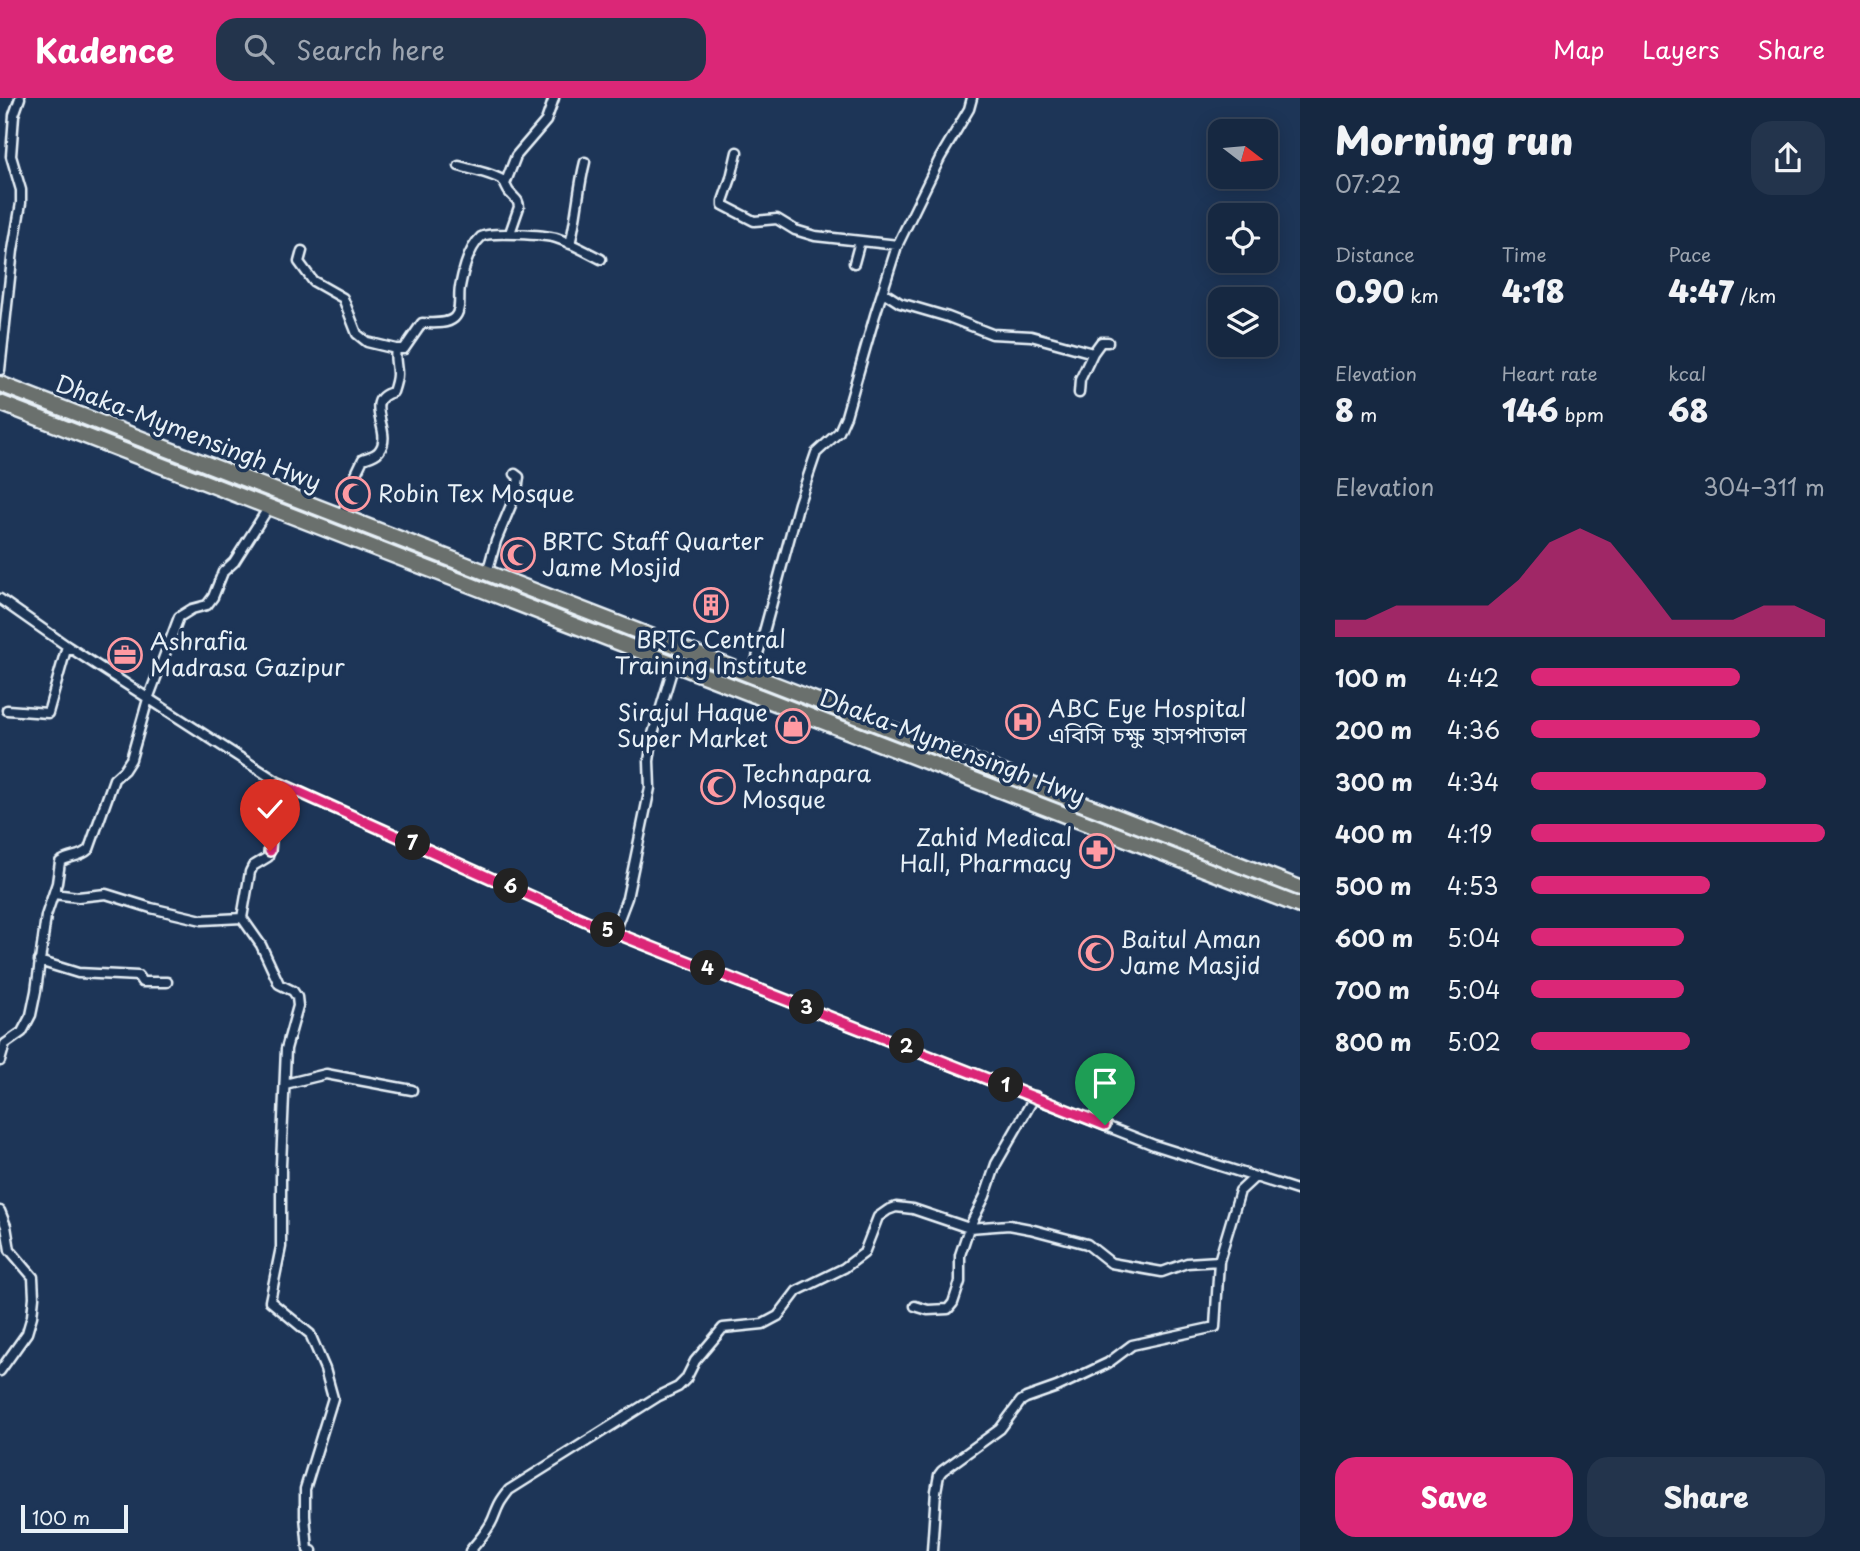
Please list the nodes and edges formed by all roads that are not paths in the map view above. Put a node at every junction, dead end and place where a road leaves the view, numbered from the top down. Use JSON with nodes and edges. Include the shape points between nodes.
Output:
{"nodes":[{"id":1,"x":20,"y":98,"type":"edge"},
{"id":2,"x":554,"y":98,"type":"edge"},
{"id":3,"x":972,"y":98,"type":"edge"},
{"id":4,"x":737,"y":152,"type":"dead end"},
{"id":5,"x":585,"y":162,"type":"dead end"},
{"id":6,"x":460,"y":166,"type":"dead end"},
{"id":7,"x":505,"y":184,"type":"junction"},
{"id":8,"x":510,"y":233,"type":"junction"},
{"id":9,"x":860,"y":241,"type":"junction"},
{"id":10,"x":570,"y":244,"type":"junction"},
{"id":11,"x":898,"y":245,"type":"junction"},
{"id":12,"x":302,"y":251,"type":"dead end"},
{"id":13,"x":601,"y":259,"type":"dead end"},
{"id":14,"x":854,"y":263,"type":"dead end"},
{"id":15,"x":883,"y":292,"type":"junction"},
{"id":16,"x":1108,"y":342,"type":"dead end"},
{"id":17,"x":396,"y":349,"type":"junction"},
{"id":18,"x":1093,"y":353,"type":"junction"},
{"id":19,"x":0,"y":370,"type":"edge"},
{"id":20,"x":0,"y":384,"type":"edge"},
{"id":21,"x":1079,"y":393,"type":"dead end"},
{"id":22,"x":0,"y":403,"type":"edge"},
{"id":23,"x":515,"y":474,"type":"dead end"},
{"id":24,"x":268,"y":507,"type":"junction"},
{"id":25,"x":342,"y":517,"type":"junction"},
{"id":26,"x":487,"y":573,"type":"junction"},
{"id":27,"x":0,"y":599,"type":"edge"},
{"id":28,"x":67,"y":646,"type":"junction"},
{"id":29,"x":674,"y":664,"type":"junction"},
{"id":30,"x":752,"y":676,"type":"junction"},
{"id":31,"x":148,"y":699,"type":"junction"},
{"id":32,"x":8,"y":710,"type":"dead end"},
{"id":33,"x":281,"y":784,"type":"junction"},
{"id":34,"x":1300,"y":888,"type":"edge"},
{"id":35,"x":54,"y":894,"type":"junction"},
{"id":36,"x":1300,"y":906,"type":"edge"},
{"id":37,"x":242,"y":918,"type":"junction"},
{"id":38,"x":614,"y":932,"type":"junction"},
{"id":39,"x":39,"y":961,"type":"junction"},
{"id":40,"x":167,"y":982,"type":"dead end"},
{"id":41,"x":2,"y":1042,"type":"edge"},
{"id":42,"x":0,"y":1061,"type":"edge"},
{"id":43,"x":285,"y":1084,"type":"junction"},
{"id":44,"x":412,"y":1090,"type":"dead end"},
{"id":45,"x":1035,"y":1097,"type":"junction"},
{"id":46,"x":1255,"y":1177,"type":"junction"},
{"id":47,"x":1299,"y":1189,"type":"edge"},
{"id":48,"x":0,"y":1211,"type":"edge"},
{"id":49,"x":969,"y":1228,"type":"junction"},
{"id":50,"x":1219,"y":1261,"type":"junction"},
{"id":51,"x":915,"y":1306,"type":"dead end"},
{"id":52,"x":0,"y":1371,"type":"edge"},
{"id":53,"x":312,"y":1551,"type":"edge"},
{"id":54,"x":470,"y":1551,"type":"edge"},
{"id":55,"x":932,"y":1551,"type":"edge"}],
"edges":[{"from":1,"to":19,"type":"street","via":[[11,156],[21,203]]},
{"from":2,"to":7,"type":"street","via":[[546,121],[516,156]]},
{"from":3,"to":11,"type":"street"},
{"from":4,"to":9,"type":"street","via":[[723,205],[754,221],[777,219],[805,234]]},
{"from":5,"to":10,"type":"street"},
{"from":6,"to":7,"type":"street"},
{"from":7,"to":8,"type":"street","via":[[520,203]]},
{"from":8,"to":10,"type":"street","via":[[553,237]]},
{"from":8,"to":17,"type":"street","via":[[487,234],[472,250],[454,318],[422,323],[404,349]]},
{"from":9,"to":11,"type":"street"},
{"from":9,"to":14,"type":"street"},
{"from":10,"to":13,"type":"street"},
{"from":11,"to":15,"type":"street"},
{"from":12,"to":17,"type":"street","via":[[302,267],[313,281],[343,298],[358,334],[367,342]]},
{"from":15,"to":18,"type":"street","via":[[900,303],[992,334],[1031,336]]},
{"from":15,"to":30,"type":"street","via":[[846,415],[839,432],[816,453],[807,477]]},
{"from":16,"to":18,"type":"street","via":[[1101,342]]},
{"from":17,"to":25,"type":"street","via":[[393,392],[384,394],[378,404],[383,442],[377,454],[363,459]]},
{"from":18,"to":21,"type":"street"},
{"from":20,"to":25,"type":"highway","name":"Dhaka-Mymensingh Hwy"},
{"from":22,"to":24,"type":"highway","name":"Dhaka-Mymensingh Hwy"},
{"from":23,"to":26,"type":"street","via":[[519,477],[517,491]]},
{"from":24,"to":29,"type":"highway","name":"Dhaka-Mymensingh Hwy"},
{"from":24,"to":31,"type":"street","via":[[223,572],[207,605],[179,617]]},
{"from":25,"to":26,"type":"highway","name":"Dhaka-Mymensingh Hwy"},
{"from":26,"to":30,"type":"highway","name":"Dhaka-Mymensingh Hwy"},
{"from":27,"to":28,"type":"street"},
{"from":28,"to":31,"type":"street"},
{"from":28,"to":32,"type":"street","via":[[48,713]]},
{"from":29,"to":36,"type":"highway","name":"Dhaka-Mymensingh Hwy"},
{"from":29,"to":38,"type":"street","via":[[653,734],[650,788],[627,898]]},
{"from":30,"to":34,"type":"highway","name":"Dhaka-Mymensingh Hwy"},
{"from":31,"to":33,"type":"street"},
{"from":31,"to":35,"type":"street","via":[[131,759],[114,779],[89,849],[82,856],[60,862]]},
{"from":33,"to":37,"type":"street","via":[[268,857],[250,872]]},
{"from":33,"to":38,"type":"street"},
{"from":35,"to":37,"type":"street","via":[[106,894],[202,920]]},
{"from":35,"to":39,"type":"street"},
{"from":37,"to":43,"type":"street","via":[[279,984],[297,996],[286,1049]]},
{"from":38,"to":45,"type":"street"},
{"from":39,"to":40,"type":"street","via":[[78,973]]},
{"from":39,"to":41,"type":"street","via":[[31,1015],[22,1032]]},
{"from":41,"to":42,"type":"street"},
{"from":43,"to":44,"type":"street","via":[[326,1074]]},
{"from":43,"to":53,"type":"street","via":[[281,1247],[270,1301],[310,1334],[333,1398],[305,1489],[308,1550]]},
{"from":45,"to":46,"type":"street","via":[[1154,1145]]},
{"from":45,"to":49,"type":"street","via":[[996,1164]]},
{"from":46,"to":47,"type":"street"},
{"from":46,"to":50,"type":"street","via":[[1240,1191]]},
{"from":48,"to":52,"type":"street","via":[[10,1250],[33,1277],[34,1297],[27,1333]]},
{"from":49,"to":50,"type":"street","via":[[1009,1225],[1030,1229],[1087,1244],[1111,1262],[1162,1272],[1186,1262]]},
{"from":49,"to":51,"type":"street","via":[[953,1303],[947,1309]]},
{"from":49,"to":54,"type":"street","via":[[913,1209],[888,1210],[878,1217],[864,1253],[844,1268],[797,1291],[778,1316],[763,1324],[723,1328],[678,1387],[509,1490]]},
{"from":50,"to":55,"type":"street","via":[[1215,1327],[1132,1345],[1108,1363],[1026,1398],[1000,1429],[942,1471]]}]}
